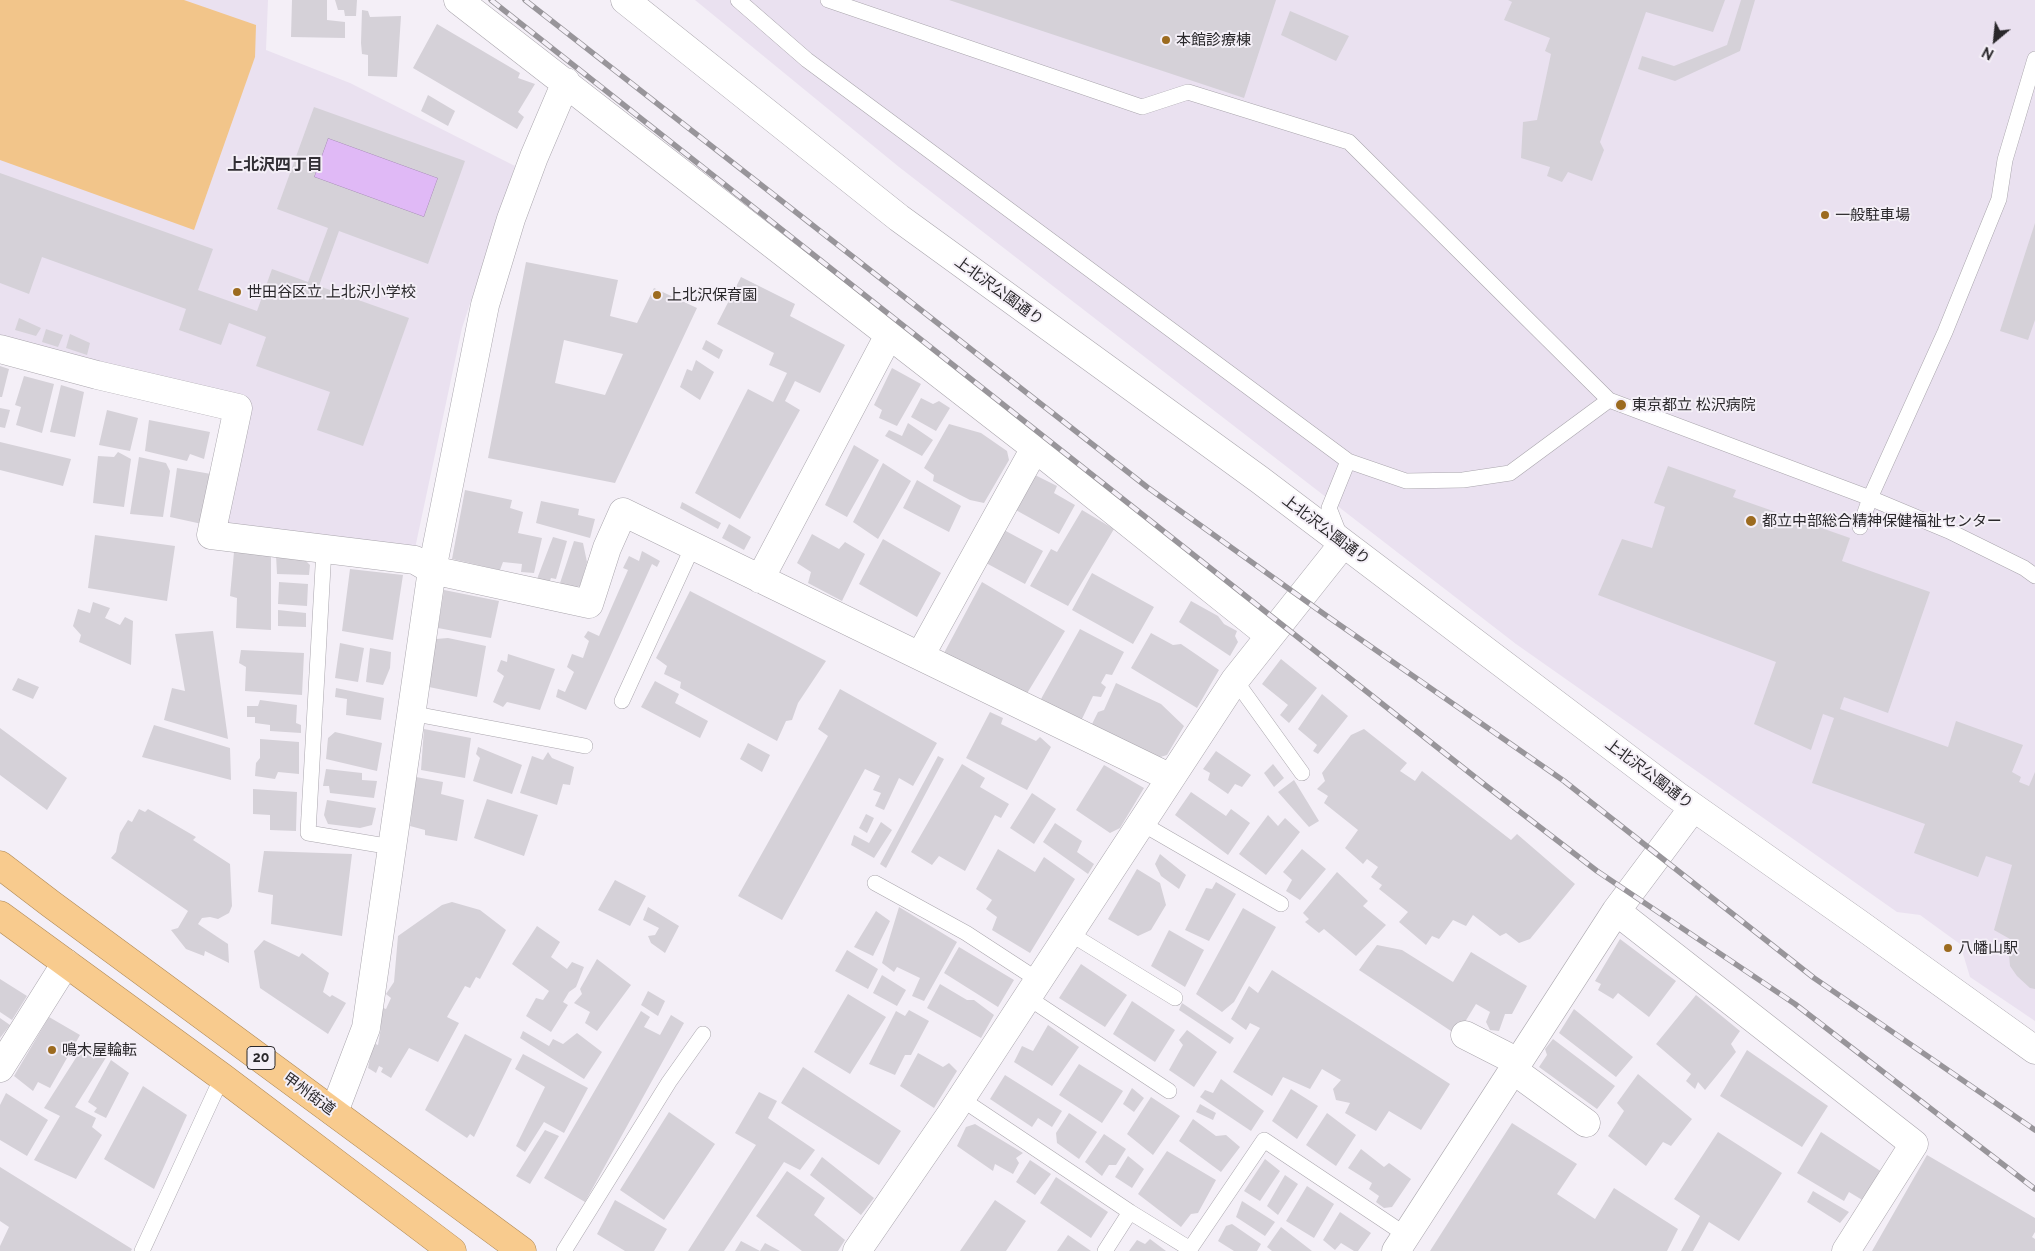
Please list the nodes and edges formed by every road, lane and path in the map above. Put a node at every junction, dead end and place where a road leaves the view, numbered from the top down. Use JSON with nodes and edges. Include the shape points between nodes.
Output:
{"nodes":[{"id":1,"x":458,"y":0,"type":"edge"},
{"id":2,"x":625,"y":0,"type":"edge"},
{"id":3,"x":738,"y":0,"type":"edge"},
{"id":4,"x":828,"y":0,"type":"edge"},
{"id":5,"x":2035,"y":60,"type":"edge"},
{"id":6,"x":566,"y":82,"type":"junction"},
{"id":7,"x":890,"y":335,"type":"junction"},
{"id":8,"x":0,"y":349,"type":"edge"},
{"id":9,"x":1610,"y":400,"type":"junction"},
{"id":10,"x":1035,"y":448,"type":"junction"},
{"id":11,"x":1348,"y":461,"type":"junction"},
{"id":12,"x":1870,"y":498,"type":"junction"},
{"id":13,"x":1860,"y":527,"type":"dead end"},
{"id":14,"x":1343,"y":544,"type":"junction"},
{"id":15,"x":693,"y":546,"type":"junction"},
{"id":16,"x":324,"y":549,"type":"junction"},
{"id":17,"x":432,"y":570,"type":"junction"},
{"id":18,"x":2035,"y":576,"type":"edge"},
{"id":19,"x":760,"y":579,"type":"junction"},
{"id":20,"x":1270,"y":636,"type":"junction"},
{"id":21,"x":920,"y":656,"type":"junction"},
{"id":22,"x":1235,"y":680,"type":"junction"},
{"id":23,"x":622,"y":701,"type":"dead end"},
{"id":24,"x":410,"y":712,"type":"junction"},
{"id":25,"x":585,"y":746,"type":"dead end"},
{"id":26,"x":1302,"y":773,"type":"dead end"},
{"id":27,"x":1171,"y":778,"type":"junction"},
{"id":28,"x":1693,"y":808,"type":"junction"},
{"id":29,"x":1141,"y":823,"type":"junction"},
{"id":30,"x":392,"y":847,"type":"junction"},
{"id":31,"x":0,"y":865,"type":"edge"},
{"id":32,"x":875,"y":883,"type":"dead end"},
{"id":33,"x":1281,"y":904,"type":"dead end"},
{"id":34,"x":1616,"y":911,"type":"junction"},
{"id":35,"x":0,"y":915,"type":"edge"},
{"id":36,"x":1069,"y":933,"type":"junction"},
{"id":37,"x":66,"y":963,"type":"junction"},
{"id":38,"x":1033,"y":989,"type":"junction"},
{"id":39,"x":1175,"y":998,"type":"dead end"},
{"id":40,"x":704,"y":1034,"type":"dead end"},
{"id":41,"x":1466,"y":1034,"type":"dead end"},
{"id":42,"x":2035,"y":1050,"type":"edge"},
{"id":43,"x":1516,"y":1066,"type":"junction"},
{"id":44,"x":0,"y":1068,"type":"edge"},
{"id":45,"x":222,"y":1077,"type":"junction"},
{"id":46,"x":1169,"y":1091,"type":"dead end"},
{"id":47,"x":960,"y":1098,"type":"junction"},
{"id":48,"x":334,"y":1112,"type":"junction"},
{"id":49,"x":1586,"y":1122,"type":"dead end"},
{"id":50,"x":1130,"y":1212,"type":"junction"},
{"id":51,"x":1401,"y":1243,"type":"edge"},
{"id":52,"x":142,"y":1251,"type":"edge"},
{"id":53,"x":452,"y":1251,"type":"edge"},
{"id":54,"x":522,"y":1251,"type":"edge"},
{"id":55,"x":564,"y":1251,"type":"edge"},
{"id":56,"x":857,"y":1251,"type":"edge"},
{"id":57,"x":1105,"y":1251,"type":"edge"},
{"id":58,"x":1846,"y":1251,"type":"edge"}],
"edges":[{"from":1,"to":6,"type":"street"},
{"from":2,"to":14,"type":"street","name":"上北沢公園通り","via":[[899,218]]},
{"from":3,"to":11,"type":"lane","via":[[815,66]]},
{"from":4,"to":9,"type":"lane","via":[[1142,107],[1188,92],[1349,142]]},
{"from":5,"to":12,"type":"lane","via":[[2005,160],[1998,199],[1945,332]]},
{"from":6,"to":7,"type":"street"},
{"from":6,"to":17,"type":"street","via":[[511,219],[485,305]]},
{"from":7,"to":10,"type":"street"},
{"from":7,"to":19,"type":"street"},
{"from":8,"to":16,"type":"street","via":[[238,408],[211,536]]},
{"from":9,"to":11,"type":"lane","via":[[1510,473],[1463,480],[1406,481]]},
{"from":9,"to":12,"type":"lane"},
{"from":10,"to":20,"type":"street"},
{"from":10,"to":21,"type":"street"},
{"from":11,"to":14,"type":"lane","via":[[1329,508]]},
{"from":12,"to":13,"type":"lane"},
{"from":12,"to":18,"type":"lane","via":[[1949,531]]},
{"from":14,"to":20,"type":"street"},
{"from":14,"to":28,"type":"street","name":"上北沢公園通り"},
{"from":15,"to":17,"type":"street","via":[[623,512],[607,548],[589,604]]},
{"from":15,"to":19,"type":"street"},
{"from":15,"to":23,"type":"lane"},
{"from":16,"to":17,"type":"street","via":[[415,560]]},
{"from":16,"to":30,"type":"lane","via":[[308,833]]},
{"from":17,"to":24,"type":"street"},
{"from":19,"to":21,"type":"street"},
{"from":20,"to":22,"type":"street"},
{"from":21,"to":27,"type":"street"},
{"from":22,"to":26,"type":"lane"},
{"from":22,"to":27,"type":"street"},
{"from":24,"to":25,"type":"lane"},
{"from":24,"to":30,"type":"street"},
{"from":27,"to":29,"type":"street"},
{"from":28,"to":34,"type":"street"},
{"from":28,"to":42,"type":"street","name":"上北沢公園通り"},
{"from":29,"to":33,"type":"lane"},
{"from":29,"to":36,"type":"street"},
{"from":30,"to":48,"type":"street","via":[[366,1028]]},
{"from":31,"to":48,"type":"highway","name":"甲州街道","number":"20"},
{"from":32,"to":38,"type":"lane","via":[[966,933]]},
{"from":34,"to":43,"type":"street"},
{"from":34,"to":58,"type":"street","via":[[1914,1144]]},
{"from":35,"to":37,"type":"highway","number":"20"},
{"from":36,"to":38,"type":"street"},
{"from":36,"to":39,"type":"lane"},
{"from":37,"to":44,"type":"street"},
{"from":37,"to":45,"type":"highway","number":"20"},
{"from":38,"to":46,"type":"lane"},
{"from":38,"to":47,"type":"street"},
{"from":40,"to":55,"type":"lane","via":[[669,1082]]},
{"from":41,"to":43,"type":"street"},
{"from":43,"to":49,"type":"street"},
{"from":43,"to":51,"type":"street"},
{"from":45,"to":52,"type":"lane"},
{"from":45,"to":53,"type":"highway","number":"20"},
{"from":47,"to":50,"type":"lane"},
{"from":47,"to":56,"type":"street"},
{"from":48,"to":54,"type":"highway","name":"甲州街道","number":"20"},
{"from":50,"to":51,"type":"lane","via":[[1190,1249],[1264,1140]]},
{"from":50,"to":57,"type":"lane"}]}
